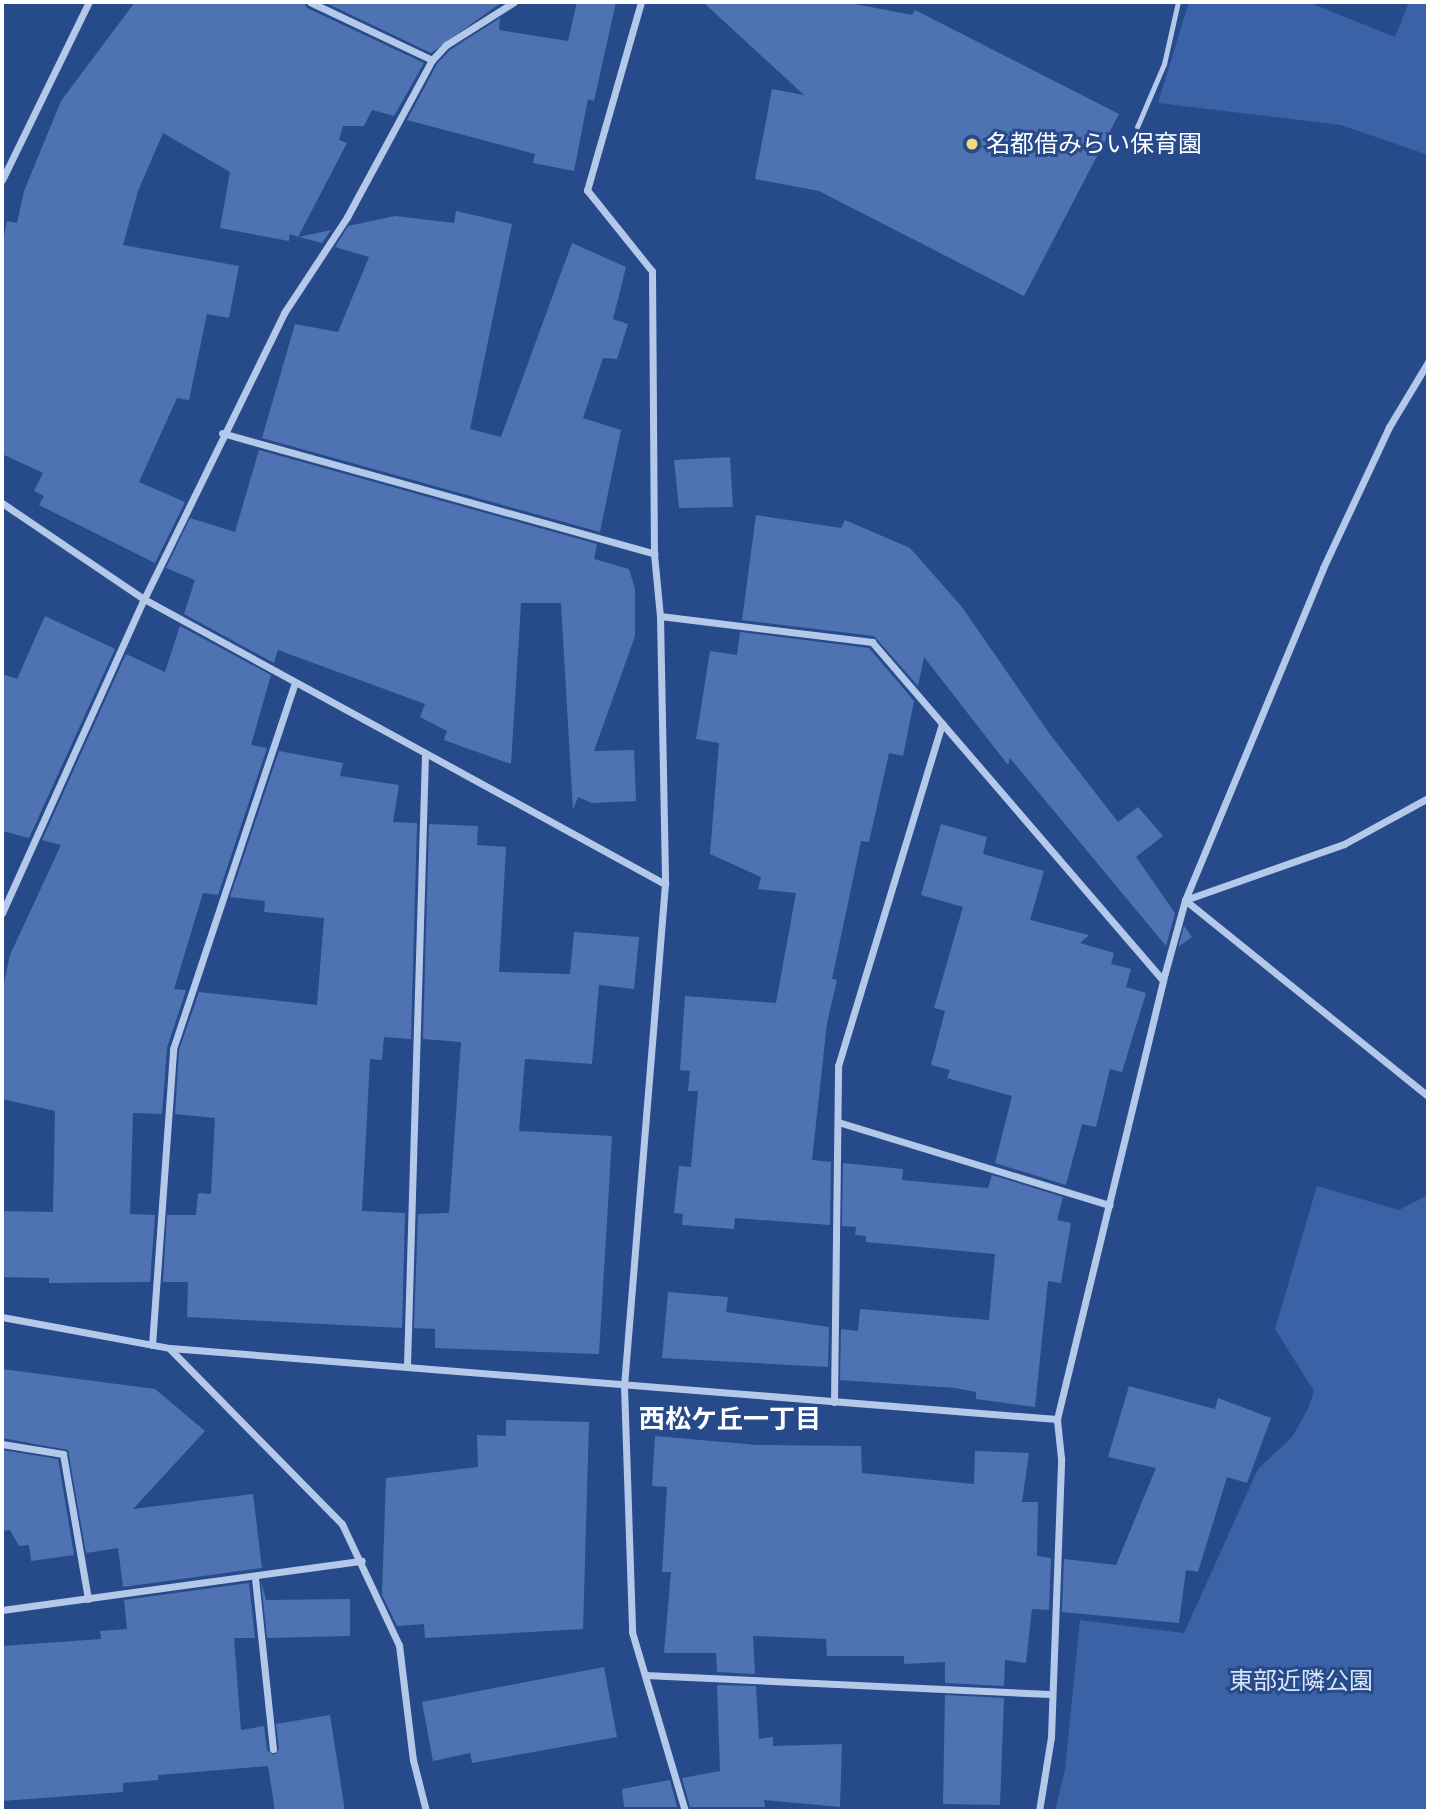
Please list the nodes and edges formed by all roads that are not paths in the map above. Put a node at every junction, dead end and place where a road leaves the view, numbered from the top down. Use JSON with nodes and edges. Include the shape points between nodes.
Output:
{"nodes":[{"id":1,"x":89,"y":2,"type":"edge"},
{"id":2,"x":310,"y":2,"type":"edge"},
{"id":3,"x":514,"y":2,"type":"edge"},
{"id":4,"x":641,"y":2,"type":"edge"},
{"id":5,"x":1178,"y":2,"type":"edge"},
{"id":6,"x":432,"y":60,"type":"junction"},
{"id":7,"x":1137,"y":127,"type":"dead end"},
{"id":8,"x":2,"y":180,"type":"edge"},
{"id":9,"x":1428,"y":362,"type":"edge"},
{"id":10,"x":222,"y":433,"type":"junction"},
{"id":11,"x":2,"y":503,"type":"edge"},
{"id":12,"x":653,"y":554,"type":"junction"},
{"id":13,"x":144,"y":599,"type":"junction"},
{"id":14,"x":660,"y":616,"type":"junction"},
{"id":15,"x":295,"y":683,"type":"junction"},
{"id":16,"x":942,"y":723,"type":"junction"},
{"id":17,"x":425,"y":756,"type":"junction"},
{"id":18,"x":1428,"y":798,"type":"edge"},
{"id":19,"x":665,"y":884,"type":"junction"},
{"id":20,"x":1185,"y":900,"type":"junction"},
{"id":21,"x":2,"y":913,"type":"edge"},
{"id":22,"x":1163,"y":980,"type":"junction"},
{"id":23,"x":1428,"y":1096,"type":"edge"},
{"id":24,"x":838,"y":1122,"type":"junction"},
{"id":25,"x":1110,"y":1205,"type":"junction"},
{"id":26,"x":2,"y":1317,"type":"edge"},
{"id":27,"x":152,"y":1345,"type":"junction"},
{"id":28,"x":170,"y":1348,"type":"junction"},
{"id":29,"x":407,"y":1365,"type":"junction"},
{"id":30,"x":624,"y":1386,"type":"junction"},
{"id":31,"x":835,"y":1402,"type":"junction"},
{"id":32,"x":1057,"y":1419,"type":"junction"},
{"id":33,"x":2,"y":1444,"type":"edge"},
{"id":34,"x":362,"y":1561,"type":"junction"},
{"id":35,"x":255,"y":1578,"type":"junction"},
{"id":36,"x":88,"y":1599,"type":"junction"},
{"id":37,"x":2,"y":1611,"type":"edge"},
{"id":38,"x":645,"y":1675,"type":"junction"},
{"id":39,"x":1050,"y":1694,"type":"junction"},
{"id":40,"x":273,"y":1749,"type":"dead end"},
{"id":41,"x":426,"y":1811,"type":"edge"},
{"id":42,"x":685,"y":1811,"type":"edge"},
{"id":43,"x":1040,"y":1811,"type":"edge"}],
"edges":[{"from":1,"to":8,"type":"street"},
{"from":2,"to":6,"type":"street"},
{"from":3,"to":6,"type":"street","via":[[446,45]]},
{"from":4,"to":12,"type":"street","via":[[587,190],[652,271]]},
{"from":5,"to":7,"type":"lane","via":[[1164,65]]},
{"from":6,"to":10,"type":"street","via":[[347,217],[284,313]]},
{"from":9,"to":20,"type":"street","via":[[1389,428],[1323,568]]},
{"from":10,"to":12,"type":"street"},
{"from":10,"to":13,"type":"street"},
{"from":11,"to":13,"type":"street"},
{"from":12,"to":14,"type":"street"},
{"from":13,"to":15,"type":"street"},
{"from":13,"to":21,"type":"street"},
{"from":14,"to":16,"type":"street","via":[[872,642]]},
{"from":14,"to":19,"type":"street"},
{"from":15,"to":17,"type":"street"},
{"from":15,"to":27,"type":"street","via":[[173,1049]]},
{"from":16,"to":22,"type":"street"},
{"from":16,"to":24,"type":"street","via":[[838,1066]]},
{"from":17,"to":19,"type":"street"},
{"from":17,"to":29,"type":"street"},
{"from":18,"to":20,"type":"street","via":[[1344,844]]},
{"from":19,"to":30,"type":"street"},
{"from":20,"to":22,"type":"street"},
{"from":20,"to":23,"type":"street","via":[[1351,1029]]},
{"from":22,"to":25,"type":"street"},
{"from":24,"to":25,"type":"street"},
{"from":24,"to":31,"type":"street"},
{"from":25,"to":32,"type":"street"},
{"from":26,"to":27,"type":"street"},
{"from":27,"to":28,"type":"street"},
{"from":28,"to":29,"type":"street"},
{"from":28,"to":34,"type":"street","via":[[342,1524]]},
{"from":29,"to":30,"type":"street"},
{"from":30,"to":31,"type":"street"},
{"from":30,"to":38,"type":"street","via":[[632,1632]]},
{"from":31,"to":32,"type":"street"},
{"from":32,"to":39,"type":"street","via":[[1061,1458]]},
{"from":33,"to":36,"type":"street","via":[[63,1454]]},
{"from":34,"to":35,"type":"street"},
{"from":34,"to":41,"type":"street","via":[[399,1645],[413,1759]]},
{"from":35,"to":36,"type":"street"},
{"from":35,"to":40,"type":"street"},
{"from":36,"to":37,"type":"street"},
{"from":38,"to":39,"type":"street"},
{"from":38,"to":42,"type":"street"},
{"from":39,"to":43,"type":"street","via":[[1051,1737]]}]}
